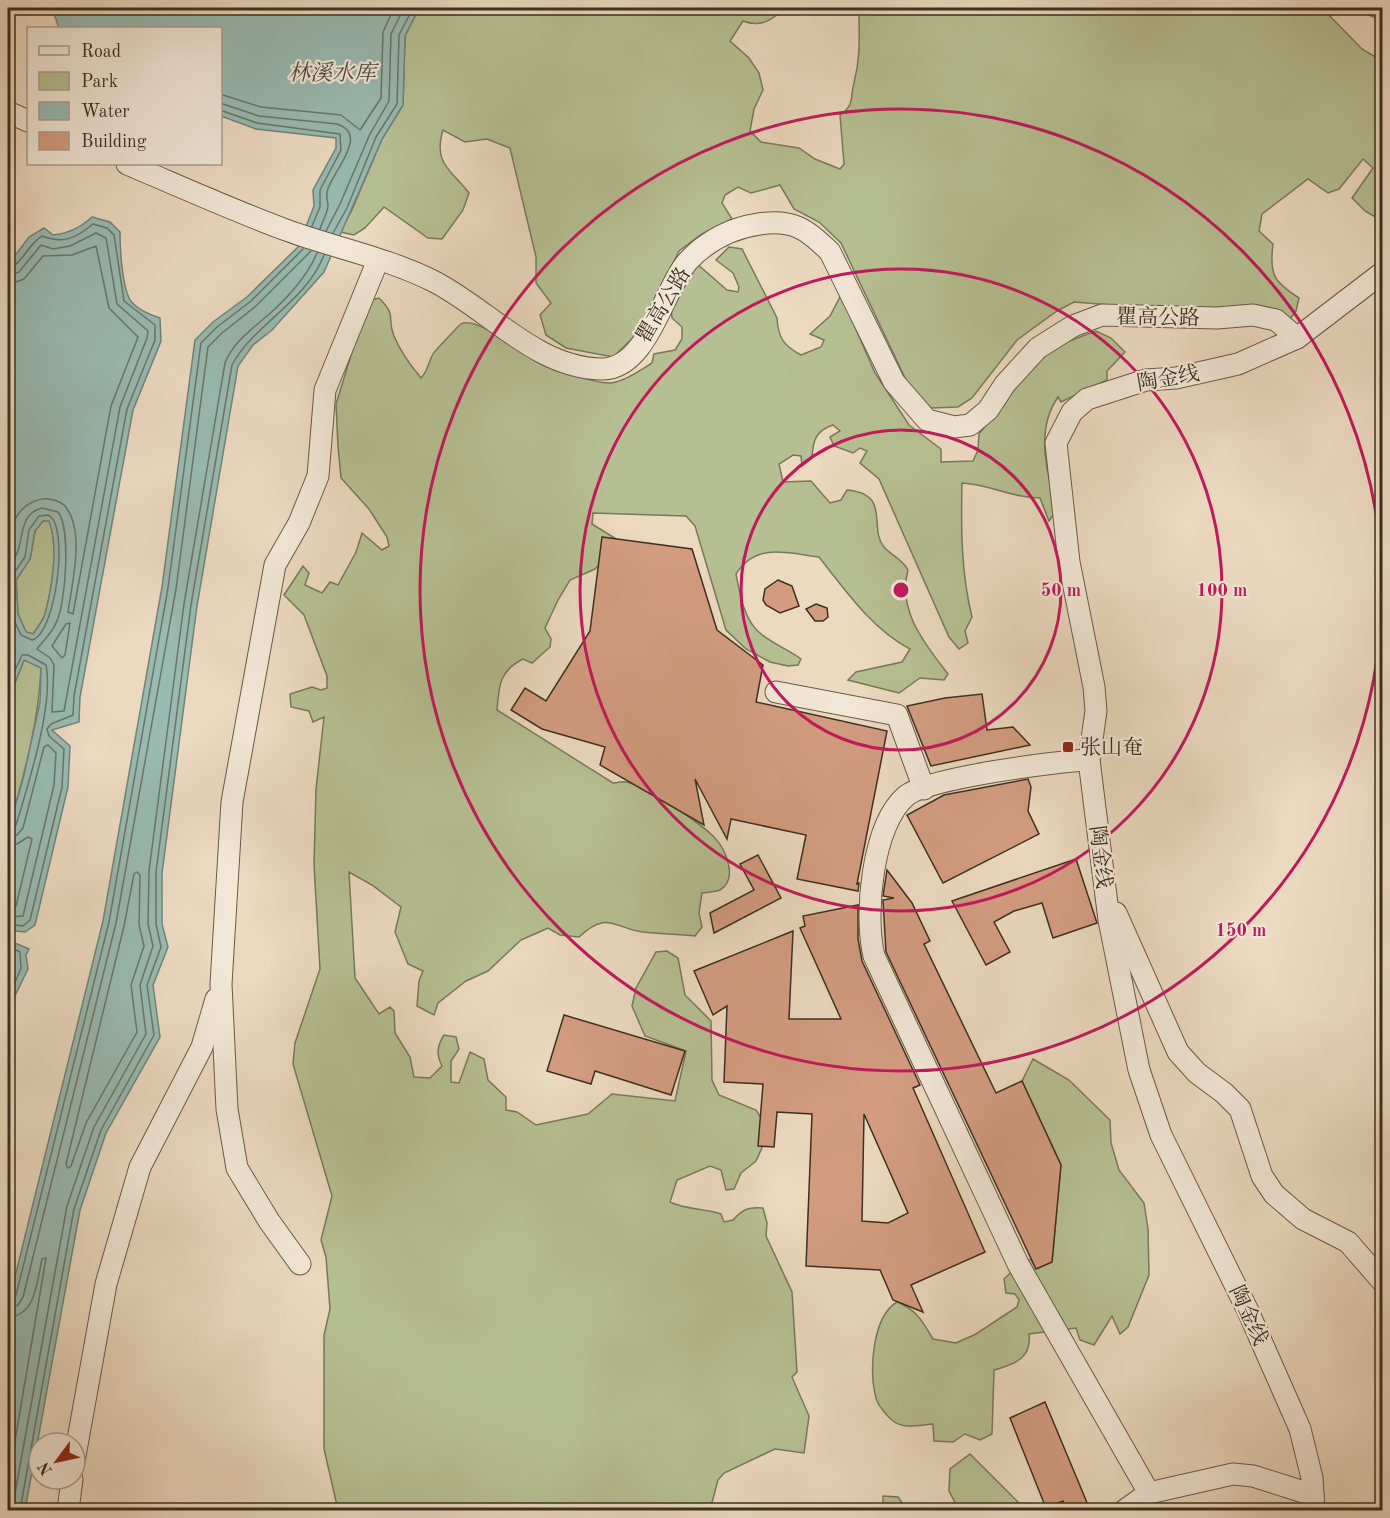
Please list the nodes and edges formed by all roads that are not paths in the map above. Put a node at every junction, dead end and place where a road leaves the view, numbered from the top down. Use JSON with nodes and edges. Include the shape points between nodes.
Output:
{"nodes":[{"id":1,"x":8,"y":112,"type":"edge"},
{"id":2,"x":27,"y":121,"type":"edge"},
{"id":3,"x":129,"y":165,"type":"edge"},
{"id":4,"x":378,"y":260,"type":"junction"},
{"id":5,"x":1383,"y":273,"type":"edge"},
{"id":6,"x":1297,"y":338,"type":"junction"},
{"id":7,"x":776,"y":692,"type":"dead end"},
{"id":8,"x":1089,"y":760,"type":"junction"},
{"id":9,"x":924,"y":789,"type":"junction"},
{"id":10,"x":1106,"y":891,"type":"junction"},
{"id":11,"x":221,"y":984,"type":"junction"},
{"id":12,"x":300,"y":1264,"type":"dead end"},
{"id":13,"x":1383,"y":1281,"type":"edge"},
{"id":14,"x":80,"y":1431,"type":"edge"},
{"id":15,"x":70,"y":1491,"type":"edge"},
{"id":16,"x":1149,"y":1493,"type":"junction"},
{"id":17,"x":1313,"y":1503,"type":"edge"},
{"id":18,"x":68,"y":1510,"type":"edge"},
{"id":19,"x":1125,"y":1510,"type":"edge"}],
"edges":[{"from":1,"to":2,"type":"street"},
{"from":3,"to":4,"type":"street","name":"瞿高公路","via":[[286,231]]},
{"from":4,"to":6,"type":"street","name":"瞿高公路","via":[[435,282],[544,353],[566,363],[600,369],[626,361],[647,337],[687,262],[712,241],[738,227],[778,221],[797,226],[830,252],[894,382],[927,420],[954,427],[970,425],[988,410],[1005,384],[1038,348],[1073,326],[1102,315],[1253,315],[1276,320]]},
{"from":4,"to":11,"type":"street","via":[[325,390],[318,476],[299,523],[275,565],[232,802]]},
{"from":5,"to":6,"type":"street","name":"陶金线"},
{"from":6,"to":8,"type":"street","name":"陶金线","via":[[1238,364],[1115,388],[1087,399],[1064,423],[1056,443],[1069,562],[1096,703]]},
{"from":7,"to":9,"type":"street","via":[[897,715]]},
{"from":8,"to":9,"type":"street","via":[[981,773]]},
{"from":8,"to":10,"type":"street","name":"陶金线"},
{"from":9,"to":16,"type":"street","via":[[907,795],[889,819],[870,886],[869,927],[874,956],[1018,1264]]},
{"from":10,"to":13,"type":"street","via":[[1178,1052],[1240,1109],[1262,1176],[1274,1194],[1303,1218],[1348,1242]]},
{"from":10,"to":17,"type":"street","name":"陶金线","via":[[1108,920],[1139,1070],[1161,1135],[1248,1311],[1300,1429],[1312,1478]]},
{"from":11,"to":12,"type":"street","via":[[228,1109],[237,1168]]},
{"from":11,"to":14,"type":"street","via":[[202,1047],[140,1167],[106,1284]]},
{"from":15,"to":18,"type":"street"},
{"from":16,"to":17,"type":"street","via":[[1233,1474],[1253,1476]]},
{"from":16,"to":19,"type":"street"}]}
